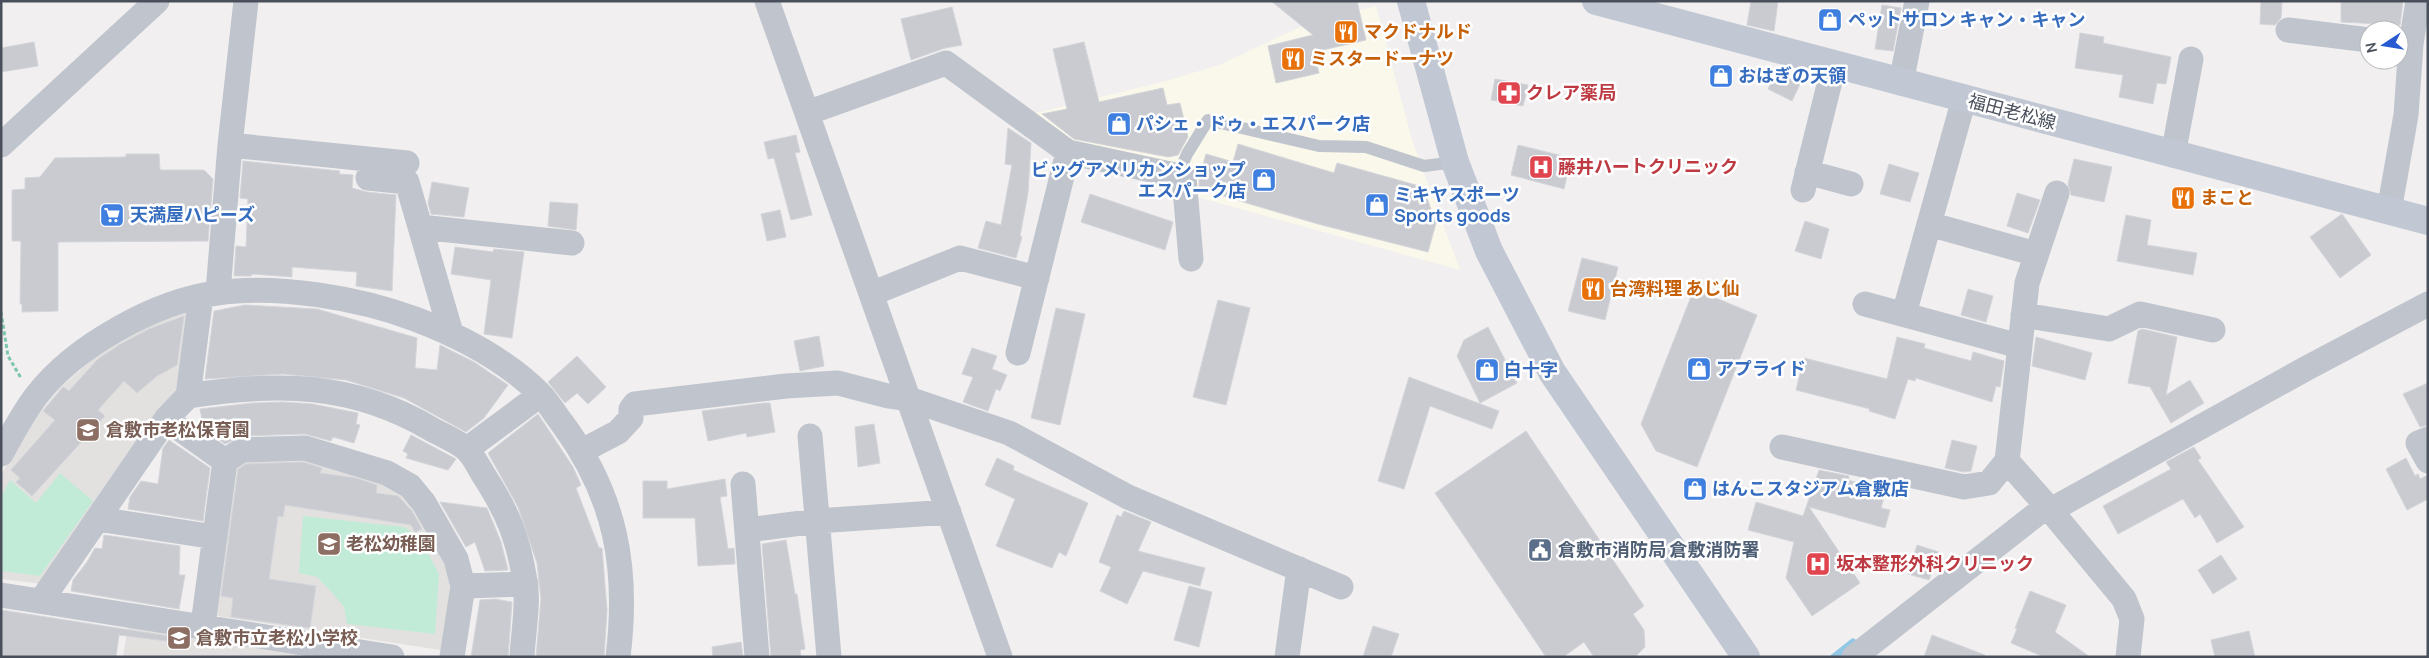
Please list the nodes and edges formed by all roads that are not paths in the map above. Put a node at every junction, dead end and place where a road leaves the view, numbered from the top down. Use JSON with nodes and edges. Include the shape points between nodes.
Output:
{"nodes":[{"id":1,"x":157,"y":1,"type":"edge"},
{"id":2,"x":246,"y":1,"type":"edge"},
{"id":3,"x":767,"y":1,"type":"edge"},
{"id":4,"x":1411,"y":1,"type":"edge"},
{"id":5,"x":1596,"y":1,"type":"edge"},
{"id":6,"x":1917,"y":1,"type":"edge"},
{"id":7,"x":2421,"y":9,"type":"edge"},
{"id":8,"x":2288,"y":30,"type":"dead end"},
{"id":9,"x":2409,"y":35,"type":"edge"},
{"id":10,"x":2359,"y":39,"type":"edge"},
{"id":11,"x":2191,"y":59,"type":"dead end"},
{"id":12,"x":1834,"y":65,"type":"junction"},
{"id":13,"x":2405,"y":70,"type":"edge"},
{"id":14,"x":1901,"y":82,"type":"junction"},
{"id":15,"x":1964,"y":99,"type":"junction"},
{"id":16,"x":807,"y":113,"type":"junction"},
{"id":17,"x":1,"y":145,"type":"edge"},
{"id":18,"x":230,"y":145,"type":"junction"},
{"id":19,"x":1068,"y":152,"type":"junction"},
{"id":20,"x":2172,"y":155,"type":"junction"},
{"id":21,"x":407,"y":162,"type":"dead end"},
{"id":22,"x":1456,"y":162,"type":"junction"},
{"id":23,"x":1178,"y":175,"type":"junction"},
{"id":24,"x":368,"y":178,"type":"dead end"},
{"id":25,"x":1851,"y":184,"type":"dead end"},
{"id":26,"x":2056,"y":193,"type":"dead end"},
{"id":27,"x":2390,"y":211,"type":"junction"},
{"id":28,"x":2428,"y":221,"type":"edge"},
{"id":29,"x":1929,"y":224,"type":"junction"},
{"id":30,"x":420,"y":227,"type":"junction"},
{"id":31,"x":572,"y":243,"type":"dead end"},
{"id":32,"x":2036,"y":254,"type":"junction"},
{"id":33,"x":1191,"y":259,"type":"dead end"},
{"id":34,"x":1037,"y":278,"type":"junction"},
{"id":35,"x":209,"y":294,"type":"junction"},
{"id":36,"x":871,"y":294,"type":"junction"},
{"id":37,"x":1865,"y":304,"type":"dead end"},
{"id":38,"x":2428,"y":304,"type":"edge"},
{"id":39,"x":1904,"y":314,"type":"junction"},
{"id":40,"x":2023,"y":315,"type":"junction"},
{"id":41,"x":2213,"y":330,"type":"dead end"},
{"id":42,"x":451,"y":333,"type":"junction"},
{"id":43,"x":2019,"y":346,"type":"junction"},
{"id":44,"x":1018,"y":354,"type":"dead end"},
{"id":45,"x":540,"y":394,"type":"junction"},
{"id":46,"x":188,"y":396,"type":"junction"},
{"id":47,"x":909,"y":399,"type":"junction"},
{"id":48,"x":166,"y":419,"type":"junction"},
{"id":49,"x":810,"y":436,"type":"dead end"},
{"id":50,"x":2428,"y":439,"type":"edge"},
{"id":51,"x":1782,"y":447,"type":"dead end"},
{"id":52,"x":467,"y":449,"type":"junction"},
{"id":53,"x":582,"y":451,"type":"junction"},
{"id":54,"x":1,"y":454,"type":"edge"},
{"id":55,"x":225,"y":461,"type":"junction"},
{"id":56,"x":2006,"y":461,"type":"junction"},
{"id":57,"x":2428,"y":461,"type":"edge"},
{"id":58,"x":743,"y":484,"type":"dead end"},
{"id":59,"x":2045,"y":504,"type":"junction"},
{"id":60,"x":948,"y":512,"type":"junction"},
{"id":61,"x":97,"y":519,"type":"junction"},
{"id":62,"x":818,"y":521,"type":"junction"},
{"id":63,"x":747,"y":530,"type":"junction"},
{"id":64,"x":215,"y":537,"type":"junction"},
{"id":65,"x":1299,"y":569,"type":"junction"},
{"id":66,"x":526,"y":584,"type":"junction"},
{"id":67,"x":463,"y":586,"type":"junction"},
{"id":68,"x":1341,"y":587,"type":"dead end"},
{"id":69,"x":1,"y":595,"type":"edge"},
{"id":70,"x":41,"y":601,"type":"junction"},
{"id":71,"x":203,"y":625,"type":"junction"},
{"id":72,"x":392,"y":657,"type":"edge"},
{"id":73,"x":452,"y":657,"type":"edge"},
{"id":74,"x":522,"y":657,"type":"edge"},
{"id":75,"x":618,"y":657,"type":"edge"},
{"id":76,"x":757,"y":657,"type":"edge"},
{"id":77,"x":829,"y":657,"type":"edge"},
{"id":78,"x":1000,"y":657,"type":"edge"},
{"id":79,"x":1287,"y":657,"type":"edge"},
{"id":80,"x":1746,"y":657,"type":"edge"},
{"id":81,"x":1854,"y":657,"type":"edge"},
{"id":82,"x":2128,"y":657,"type":"edge"}],
"edges":[{"from":1,"to":17,"type":"street"},
{"from":2,"to":18,"type":"street"},
{"from":3,"to":16,"type":"street"},
{"from":4,"to":22,"type":"main road"},
{"from":5,"to":12,"type":"main road","name":"福田老松線"},
{"from":6,"to":14,"type":"street"},
{"from":7,"to":9,"type":"street"},
{"from":8,"to":10,"type":"street"},
{"from":11,"to":20,"type":"street"},
{"from":12,"to":14,"type":"main road","name":"福田老松線"},
{"from":12,"to":25,"type":"street","via":[[1805,181]]},
{"from":13,"to":27,"type":"street","via":[[2406,115]]},
{"from":14,"to":15,"type":"main road","name":"福田老松線"},
{"from":15,"to":20,"type":"main road","name":"福田老松線"},
{"from":15,"to":29,"type":"street"},
{"from":16,"to":19,"type":"street","via":[[946,63]]},
{"from":16,"to":36,"type":"street"},
{"from":18,"to":21,"type":"street"},
{"from":18,"to":35,"type":"street"},
{"from":19,"to":23,"type":"street"},
{"from":19,"to":34,"type":"street"},
{"from":20,"to":27,"type":"main road","name":"福田老松線"},
{"from":22,"to":23,"type":"lane","via":[[1424,166],[1366,147],[1320,146],[1208,120]]},
{"from":22,"to":80,"type":"main road","via":[[1489,251],[1552,372]]},
{"from":23,"to":33,"type":"street","via":[[1184,177]]},
{"from":24,"to":30,"type":"street","via":[[407,182]]},
{"from":26,"to":32,"type":"street"},
{"from":27,"to":28,"type":"main road","name":"福田老松線"},
{"from":29,"to":32,"type":"street"},
{"from":29,"to":39,"type":"street"},
{"from":30,"to":31,"type":"street"},
{"from":30,"to":42,"type":"street"},
{"from":32,"to":40,"type":"street","via":[[2027,283]]},
{"from":34,"to":36,"type":"street","via":[[960,258]]},
{"from":34,"to":44,"type":"street"},
{"from":35,"to":42,"type":"street","via":[[304,293],[342,299],[389,309]]},
{"from":35,"to":46,"type":"street"},
{"from":35,"to":54,"type":"street","via":[[154,312],[88,347],[38,394]]},
{"from":36,"to":47,"type":"street"},
{"from":37,"to":39,"type":"street"},
{"from":38,"to":59,"type":"street"},
{"from":39,"to":43,"type":"street"},
{"from":40,"to":41,"type":"street","via":[[2108,329],[2140,314]]},
{"from":40,"to":43,"type":"street"},
{"from":42,"to":45,"type":"street","via":[[507,367]]},
{"from":43,"to":56,"type":"street"},
{"from":45,"to":52,"type":"street"},
{"from":45,"to":53,"type":"street"},
{"from":46,"to":48,"type":"street"},
{"from":46,"to":52,"type":"street","via":[[284,387],[326,390],[377,404],[417,420]]},
{"from":47,"to":53,"type":"street","via":[[838,383],[635,404],[631,418],[618,432]]},
{"from":47,"to":60,"type":"street"},
{"from":47,"to":65,"type":"street","via":[[1009,433],[1128,497]]},
{"from":48,"to":55,"type":"street"},
{"from":48,"to":61,"type":"street"},
{"from":49,"to":62,"type":"street"},
{"from":50,"to":57,"type":"street","via":[[2418,443]]},
{"from":51,"to":56,"type":"street","via":[[1964,488],[1989,483]]},
{"from":52,"to":66,"type":"street","via":[[502,503],[515,532]]},
{"from":53,"to":75,"type":"street","via":[[607,506],[618,547],[623,619]]},
{"from":55,"to":64,"type":"street"},
{"from":55,"to":67,"type":"street","via":[[242,450],[306,448],[395,478],[410,486],[424,503],[456,560]]},
{"from":56,"to":59,"type":"street"},
{"from":58,"to":63,"type":"street"},
{"from":59,"to":81,"type":"street"},
{"from":59,"to":82,"type":"street","via":[[2124,599],[2132,620]]},
{"from":60,"to":62,"type":"street"},
{"from":60,"to":78,"type":"street"},
{"from":61,"to":64,"type":"street"},
{"from":61,"to":70,"type":"street"},
{"from":62,"to":63,"type":"street"},
{"from":62,"to":77,"type":"street"},
{"from":63,"to":76,"type":"street"},
{"from":64,"to":71,"type":"street"},
{"from":65,"to":68,"type":"street"},
{"from":65,"to":79,"type":"street"},
{"from":66,"to":67,"type":"street"},
{"from":66,"to":74,"type":"street"},
{"from":67,"to":73,"type":"street"},
{"from":69,"to":70,"type":"street"},
{"from":70,"to":71,"type":"street"},
{"from":71,"to":72,"type":"street"}]}
